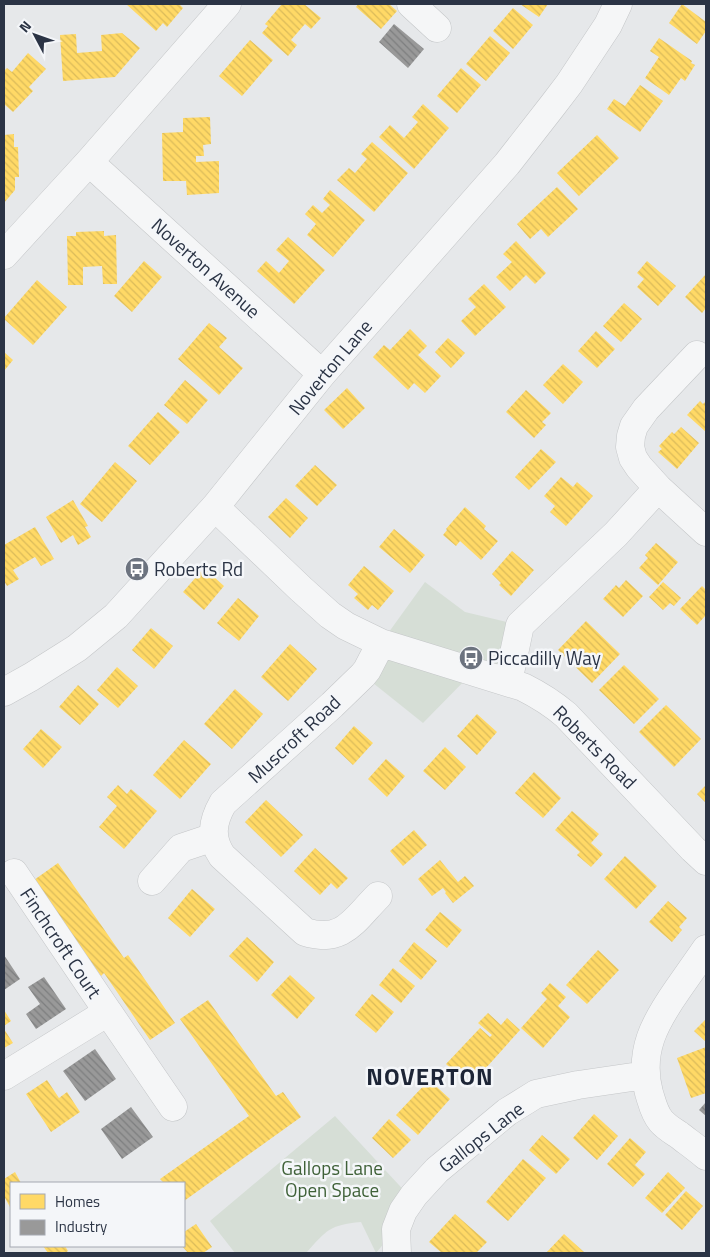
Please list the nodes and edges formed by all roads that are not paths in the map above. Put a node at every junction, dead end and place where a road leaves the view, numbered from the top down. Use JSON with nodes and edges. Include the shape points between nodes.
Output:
{"nodes":[{"id":1,"x":227,"y":4,"type":"edge"},
{"id":2,"x":411,"y":4,"type":"edge"},
{"id":3,"x":618,"y":4,"type":"edge"},
{"id":4,"x":436,"y":28,"type":"dead end"},
{"id":5,"x":89,"y":162,"type":"junction"},
{"id":6,"x":4,"y":255,"type":"edge"},
{"id":7,"x":697,"y":355,"type":"dead end"},
{"id":8,"x":322,"y":374,"type":"junction"},
{"id":9,"x":658,"y":488,"type":"junction"},
{"id":10,"x":215,"y":507,"type":"junction"},
{"id":11,"x":706,"y":532,"type":"edge"},
{"id":12,"x":381,"y":643,"type":"junction"},
{"id":13,"x":508,"y":682,"type":"junction"},
{"id":14,"x":4,"y":692,"type":"edge"},
{"id":15,"x":214,"y":837,"type":"junction"},
{"id":16,"x":706,"y":861,"type":"edge"},
{"id":17,"x":14,"y":873,"type":"dead end"},
{"id":18,"x":152,"y":882,"type":"dead end"},
{"id":19,"x":378,"y":896,"type":"dead end"},
{"id":20,"x":706,"y":948,"type":"edge"},
{"id":21,"x":108,"y":1012,"type":"junction"},
{"id":22,"x":646,"y":1075,"type":"junction"},
{"id":23,"x":4,"y":1076,"type":"edge"},
{"id":24,"x":173,"y":1107,"type":"dead end"},
{"id":25,"x":706,"y":1156,"type":"edge"},
{"id":26,"x":397,"y":1253,"type":"edge"}],
"edges":[{"from":1,"to":5,"type":"street"},
{"from":2,"to":4,"type":"street"},
{"from":3,"to":8,"type":"street","name":"Noverton Lane","via":[[554,105]]},
{"from":5,"to":6,"type":"street"},
{"from":5,"to":8,"type":"street","name":"Noverton Avenue"},
{"from":7,"to":9,"type":"street","via":[[649,404],[632,431],[630,447],[633,458]]},
{"from":8,"to":10,"type":"street","name":"Noverton Lane"},
{"from":9,"to":11,"type":"street"},
{"from":9,"to":13,"type":"street","via":[[616,534],[520,625]]},
{"from":10,"to":12,"type":"street","name":"Roberts Road","via":[[330,615]]},
{"from":10,"to":14,"type":"street","name":"Noverton Lane","via":[[116,616],[55,663]]},
{"from":12,"to":13,"type":"street","name":"Roberts Road"},
{"from":12,"to":15,"type":"street","name":"Muscroft Road","via":[[363,675],[223,803],[215,822]]},
{"from":13,"to":16,"type":"street","name":"Roberts Road","via":[[538,694],[566,715]]},
{"from":15,"to":18,"type":"street","via":[[181,848]]},
{"from":15,"to":19,"type":"street","via":[[228,862],[305,932],[326,936],[337,934]]},
{"from":17,"to":21,"type":"street","name":"Finchcroft Court"},
{"from":20,"to":22,"type":"street","via":[[654,1026]]},
{"from":21,"to":23,"type":"street","name":"Finchcroft Court"},
{"from":21,"to":24,"type":"street","name":"Finchcroft Court"},
{"from":22,"to":25,"type":"street","via":[[660,1120]]},
{"from":22,"to":26,"type":"street","name":"Gallops Lane","via":[[536,1094],[507,1112],[437,1170],[414,1195],[396,1229]]}]}
